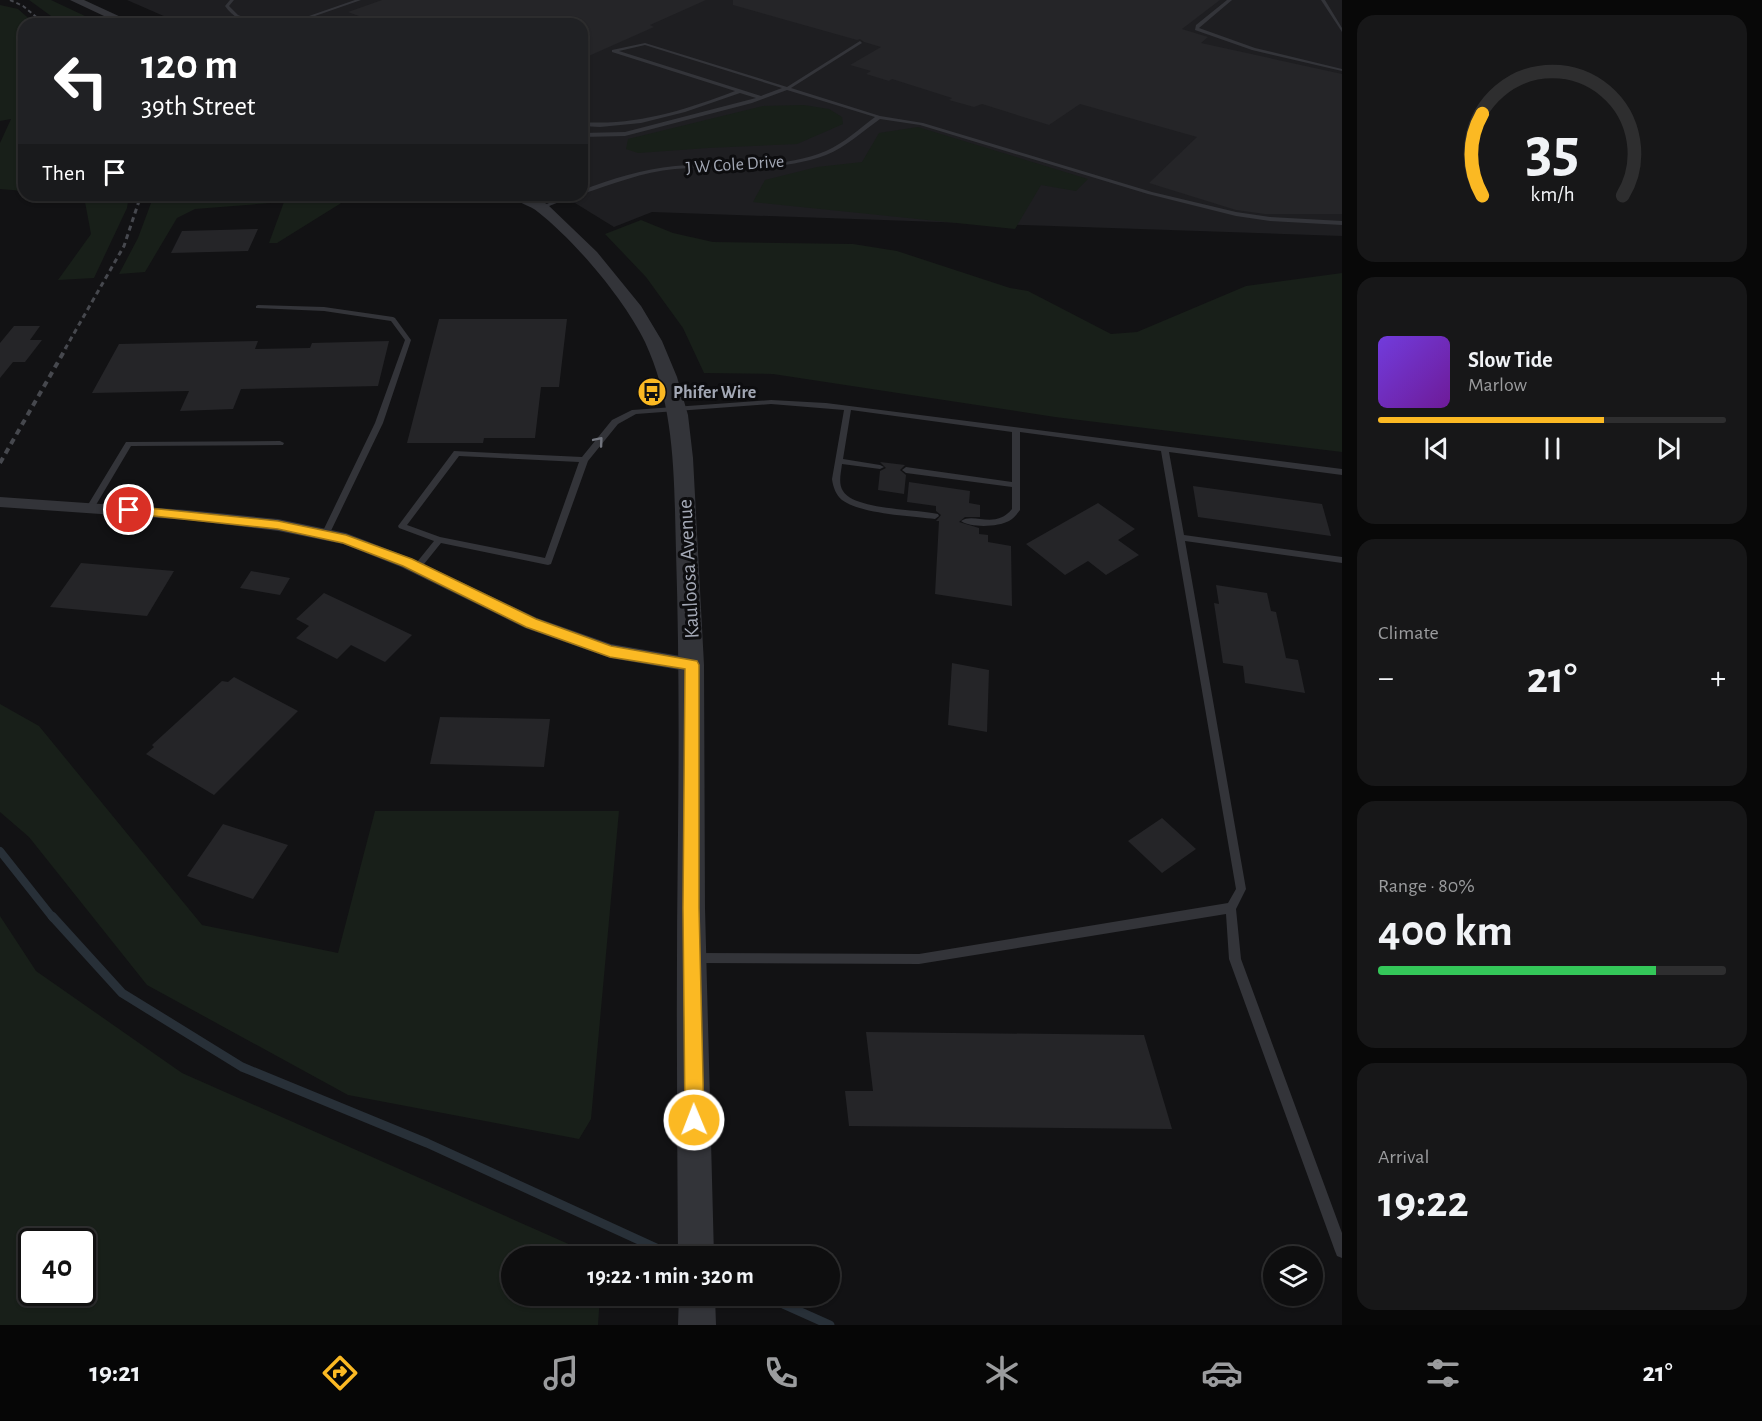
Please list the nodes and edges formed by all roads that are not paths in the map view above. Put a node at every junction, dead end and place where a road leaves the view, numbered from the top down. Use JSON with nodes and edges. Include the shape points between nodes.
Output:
{"nodes":[{"id":1,"x":75,"y":0,"type":"edge"},
{"id":2,"x":231,"y":0,"type":"edge"},
{"id":3,"x":359,"y":0,"type":"edge"},
{"id":4,"x":1230,"y":0,"type":"edge"},
{"id":5,"x":1323,"y":0,"type":"edge"},
{"id":6,"x":116,"y":18,"type":"edge"},
{"id":7,"x":242,"y":18,"type":"edge"},
{"id":8,"x":306,"y":18,"type":"edge"},
{"id":9,"x":1342,"y":31,"type":"edge"},
{"id":10,"x":860,"y":42,"type":"dead end"},
{"id":11,"x":1342,"y":70,"type":"edge"},
{"id":12,"x":788,"y":88,"type":"junction"},
{"id":13,"x":740,"y":91,"type":"junction"},
{"id":14,"x":761,"y":98,"type":"junction"},
{"id":15,"x":879,"y":117,"type":"junction"},
{"id":16,"x":588,"y":125,"type":"edge"},
{"id":17,"x":588,"y":135,"type":"edge"},
{"id":18,"x":588,"y":190,"type":"edge"},
{"id":19,"x":530,"y":201,"type":"edge"},
{"id":20,"x":558,"y":201,"type":"edge"},
{"id":21,"x":542,"y":207,"type":"junction"},
{"id":22,"x":1342,"y":223,"type":"edge"},
{"id":23,"x":258,"y":307,"type":"dead end"},
{"id":24,"x":676,"y":408,"type":"junction"},
{"id":25,"x":848,"y":408,"type":"junction"},
{"id":26,"x":1016,"y":430,"type":"junction"},
{"id":27,"x":280,"y":443,"type":"dead end"},
{"id":28,"x":1165,"y":450,"type":"junction"},
{"id":29,"x":584,"y":460,"type":"junction"},
{"id":30,"x":839,"y":461,"type":"junction"},
{"id":31,"x":880,"y":467,"type":"dead end"},
{"id":32,"x":906,"y":471,"type":"dead end"},
{"id":33,"x":1342,"y":472,"type":"edge"},
{"id":34,"x":1016,"y":485,"type":"junction"},
{"id":35,"x":0,"y":502,"type":"edge"},
{"id":36,"x":90,"y":507,"type":"junction"},
{"id":37,"x":935,"y":516,"type":"dead end"},
{"id":38,"x":965,"y":521,"type":"dead end"},
{"id":39,"x":325,"y":535,"type":"junction"},
{"id":40,"x":1179,"y":537,"type":"junction"},
{"id":41,"x":439,"y":540,"type":"junction"},
{"id":42,"x":1342,"y":560,"type":"edge"},
{"id":43,"x":417,"y":567,"type":"junction"},
{"id":44,"x":692,"y":665,"type":"junction"},
{"id":45,"x":1231,"y":908,"type":"junction"},
{"id":46,"x":692,"y":958,"type":"junction"},
{"id":47,"x":696,"y":1246,"type":"edge"},
{"id":48,"x":1342,"y":1251,"type":"edge"},
{"id":49,"x":697,"y":1306,"type":"edge"},
{"id":50,"x":697,"y":1325,"type":"edge"}],
"edges":[{"from":1,"to":6,"type":"street"},
{"from":2,"to":7,"type":"lane","via":[[227,6],[230,11]]},
{"from":3,"to":8,"type":"lane"},
{"from":4,"to":11,"type":"lane","via":[[1197,29],[1254,49]]},
{"from":5,"to":9,"type":"lane"},
{"from":10,"to":12,"type":"lane"},
{"from":12,"to":13,"type":"lane","via":[[645,44],[614,51]]},
{"from":12,"to":14,"type":"lane"},
{"from":12,"to":15,"type":"lane"},
{"from":13,"to":14,"type":"lane"},
{"from":13,"to":16,"type":"lane","via":[[628,123]]},
{"from":14,"to":17,"type":"lane","via":[[625,134]]},
{"from":15,"to":18,"type":"lane","name":"J W Cole Drive","via":[[835,147],[813,156],[771,164],[636,173]]},
{"from":15,"to":22,"type":"lane","via":[[921,124],[1150,193],[1236,214]]},
{"from":19,"to":21,"type":"street","name":"Kauloosa Avenue"},
{"from":20,"to":21,"type":"lane"},
{"from":21,"to":24,"type":"street","name":"Kauloosa Avenue","via":[[591,255],[635,310],[657,350]]},
{"from":23,"to":39,"type":"lane","via":[[324,309],[393,319],[408,340],[380,423]]},
{"from":24,"to":25,"type":"lane","via":[[771,402]]},
{"from":29,"to":24,"type":"lane","one_way":true,"via":[[615,423],[635,412]]},
{"from":24,"to":44,"type":"street","name":"Kauloosa Avenue","via":[[683,459]]},
{"from":25,"to":26,"type":"lane"},
{"from":25,"to":30,"type":"lane"},
{"from":26,"to":28,"type":"lane"},
{"from":26,"to":34,"type":"lane"},
{"from":27,"to":36,"type":"lane","via":[[129,444]]},
{"from":28,"to":33,"type":"lane"},
{"from":28,"to":40,"type":"lane"},
{"from":29,"to":41,"type":"lane","via":[[548,562]]},
{"from":29,"to":41,"type":"lane","via":[[457,453],[402,526]]},
{"from":30,"to":31,"type":"lane"},
{"from":30,"to":37,"type":"lane","via":[[837,489],[846,499],[859,505]]},
{"from":32,"to":34,"type":"lane"},
{"from":34,"to":38,"type":"lane","via":[[1017,510],[1011,518],[996,523]]},
{"from":35,"to":36,"type":"street"},
{"from":36,"to":39,"type":"street","via":[[278,525]]},
{"from":39,"to":43,"type":"street","via":[[346,539]]},
{"from":40,"to":42,"type":"lane"},
{"from":40,"to":45,"type":"lane","via":[[1241,889]]},
{"from":41,"to":43,"type":"lane"},
{"from":43,"to":44,"type":"street","via":[[531,623],[610,651]]},
{"from":44,"to":46,"type":"street","name":"Kauloosa Avenue"},
{"from":45,"to":46,"type":"lane","via":[[919,959]]},
{"from":45,"to":48,"type":"lane","via":[[1234,959]]},
{"from":46,"to":47,"type":"street","name":"Kauloosa Avenue"},
{"from":49,"to":50,"type":"street"}]}
